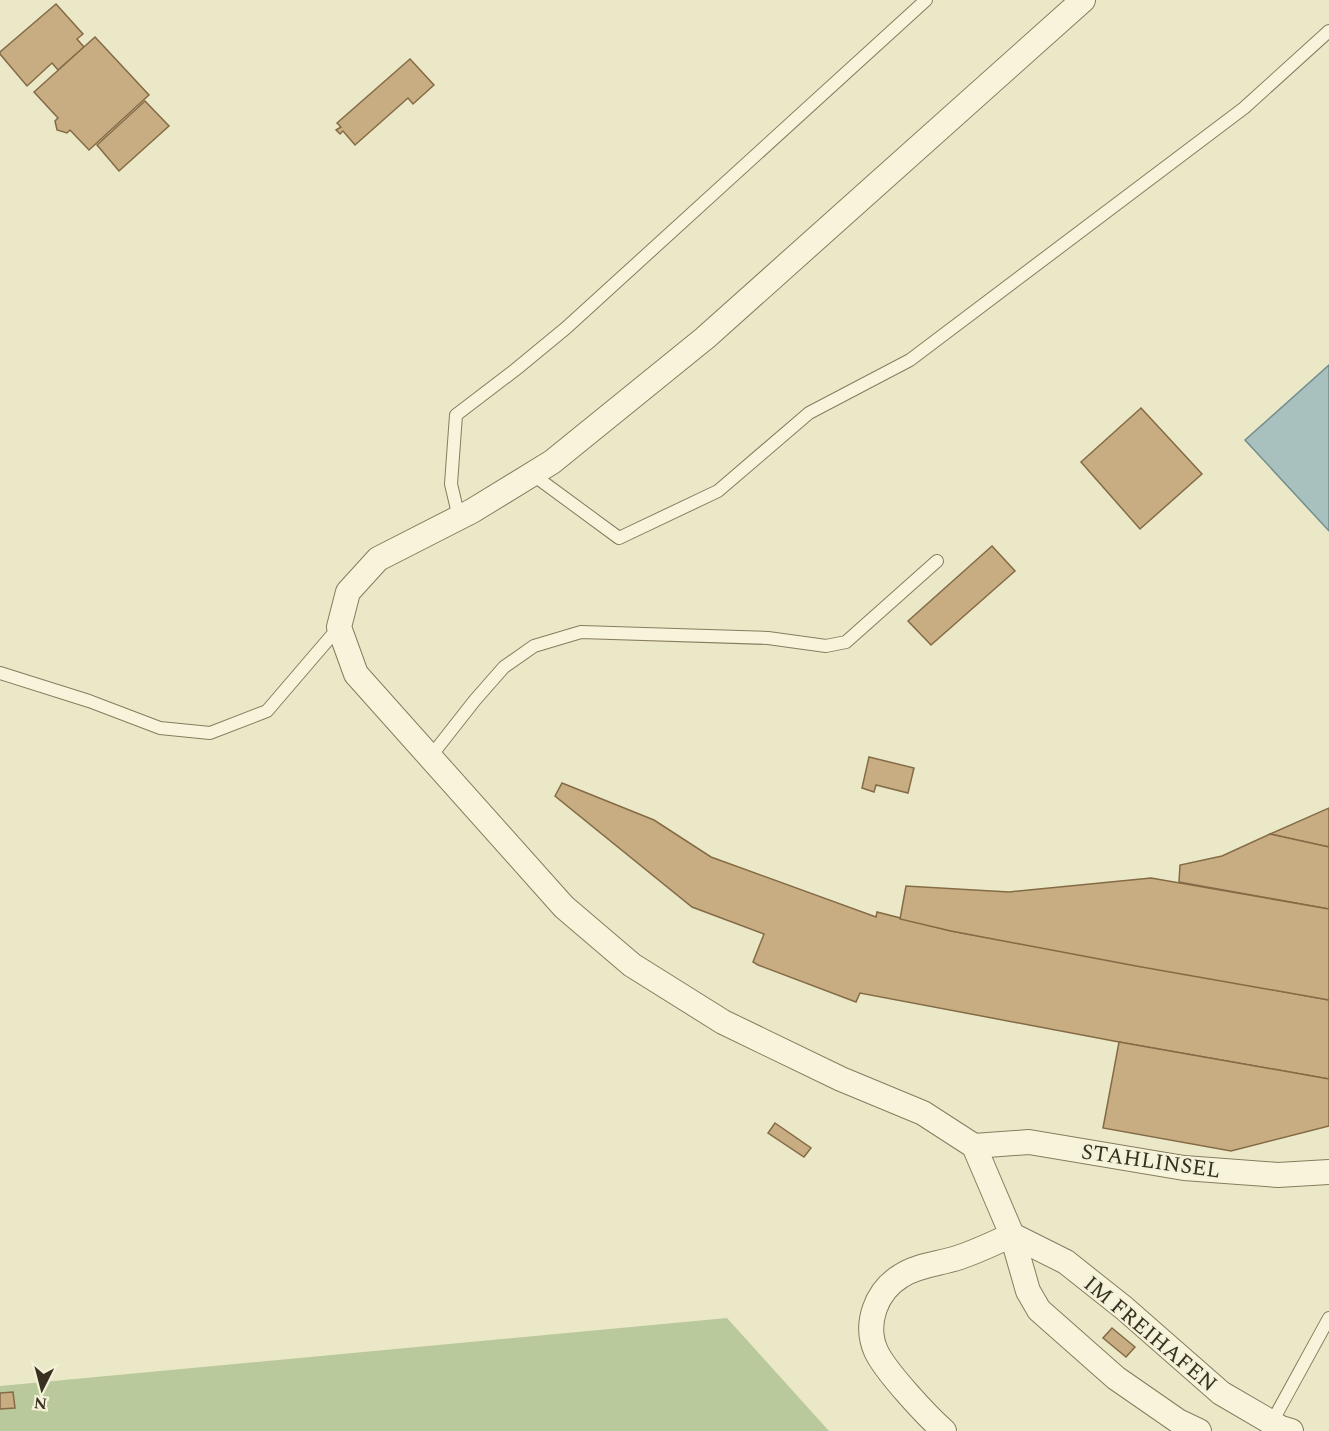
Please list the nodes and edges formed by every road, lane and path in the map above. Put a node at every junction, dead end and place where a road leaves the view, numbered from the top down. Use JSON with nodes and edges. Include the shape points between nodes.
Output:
{"nodes":[{"id":1,"x":926,"y":0,"type":"edge"},
{"id":2,"x":1083,"y":0,"type":"edge"},
{"id":3,"x":1329,"y":31,"type":"edge"},
{"id":4,"x":532,"y":474,"type":"junction"},
{"id":5,"x":459,"y":518,"type":"junction"},
{"id":6,"x":937,"y":561,"type":"dead end"},
{"id":7,"x":339,"y":627,"type":"junction"},
{"id":8,"x":0,"y":673,"type":"edge"},
{"id":9,"x":431,"y":756,"type":"junction"},
{"id":10,"x":974,"y":1146,"type":"junction"},
{"id":11,"x":1329,"y":1172,"type":"edge"},
{"id":12,"x":1012,"y":1235,"type":"junction"},
{"id":13,"x":1329,"y":1318,"type":"edge"},
{"id":14,"x":1329,"y":1337,"type":"edge"},
{"id":15,"x":1316,"y":1341,"type":"junction"},
{"id":16,"x":1281,"y":1427,"type":"edge"},
{"id":17,"x":944,"y":1431,"type":"edge"},
{"id":18,"x":1199,"y":1431,"type":"edge"}],
"edges":[{"from":1,"to":5,"type":"lane","via":[[566,328],[456,415],[451,484]]},
{"from":2,"to":4,"type":"street","via":[[705,338]]},
{"from":3,"to":4,"type":"lane","via":[[1244,108],[958,324],[910,360],[809,413],[718,491],[618,538]]},
{"from":4,"to":5,"type":"street"},
{"from":5,"to":7,"type":"street","via":[[378,558],[348,592]]},
{"from":6,"to":9,"type":"lane","via":[[846,642],[826,646],[768,638],[581,632],[534,646],[504,667]]},
{"from":7,"to":8,"type":"lane","via":[[267,711],[210,733],[160,728]]},
{"from":7,"to":9,"type":"street","via":[[356,674]]},
{"from":9,"to":10,"type":"street","via":[[564,908],[632,965],[723,1022],[841,1079],[923,1113]]},
{"from":10,"to":11,"type":"street","name":"STAHLINSEL","via":[[1029,1142],[1184,1168],[1278,1175]]},
{"from":10,"to":12,"type":"street"},
{"from":12,"to":16,"type":"street","name":"IM FREIHAFEN","via":[[1066,1262],[1221,1393]]},
{"from":12,"to":17,"type":"street","via":[[957,1258],[903,1274],[881,1294],[875,1306],[872,1332],[877,1354]]},
{"from":12,"to":18,"type":"street","via":[[1028,1291],[1039,1310],[1116,1378]]},
{"from":13,"to":15,"type":"lane"},
{"from":14,"to":15,"type":"lane"},
{"from":15,"to":16,"type":"lane"}]}
